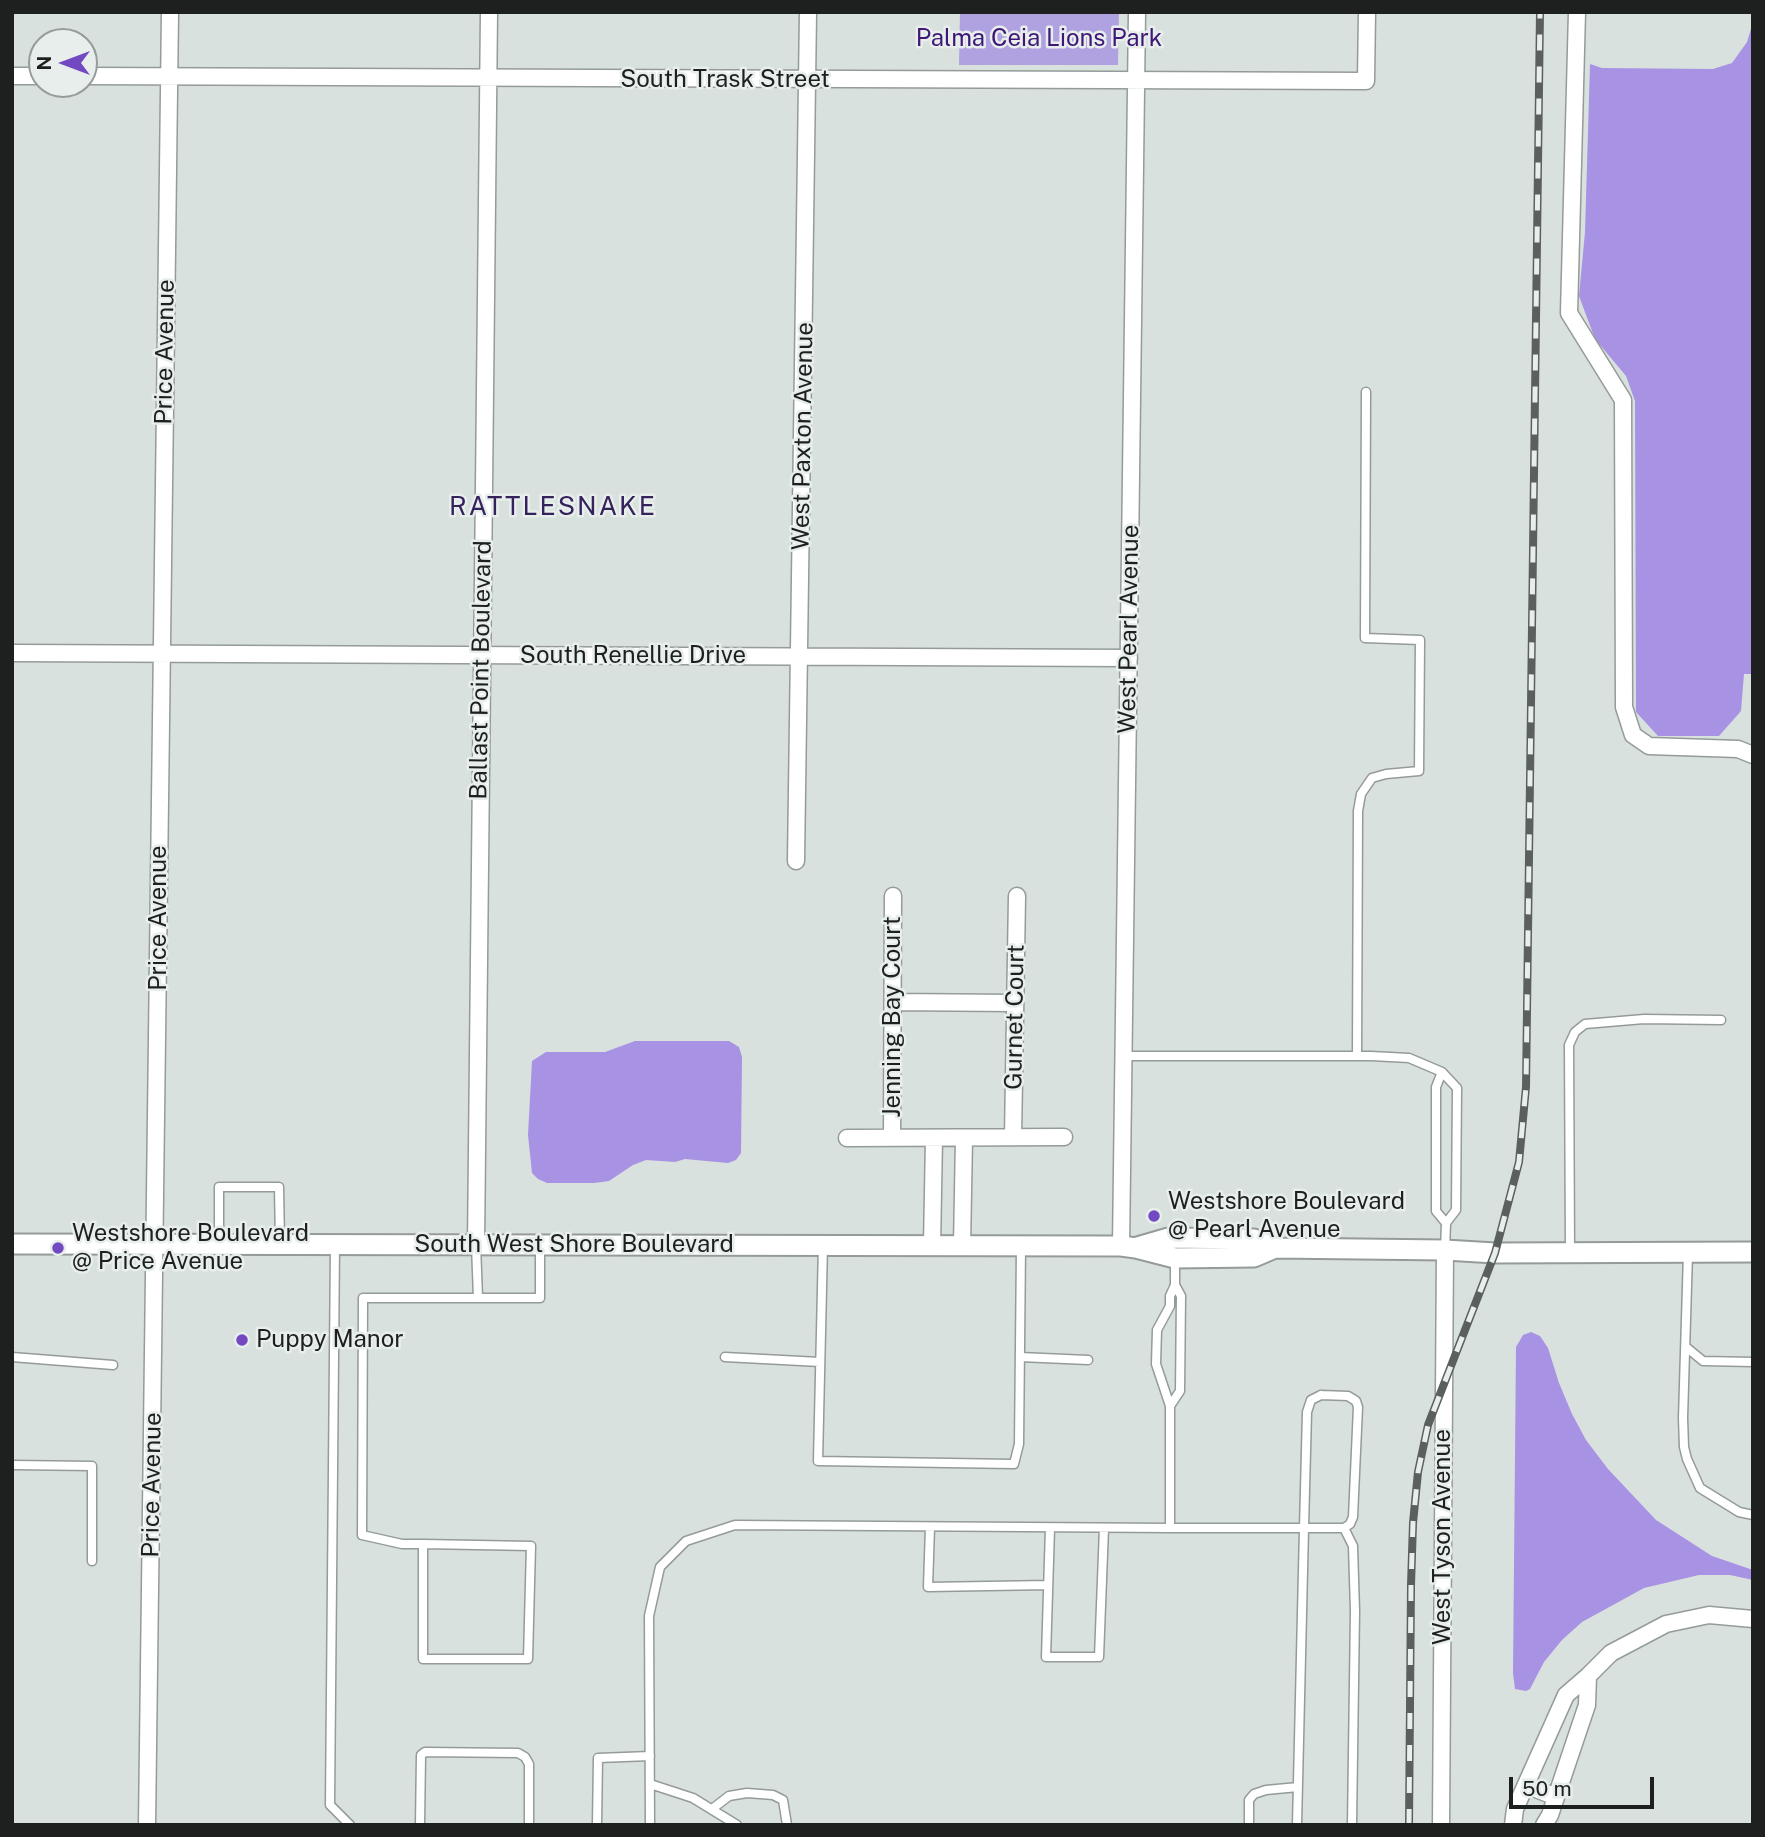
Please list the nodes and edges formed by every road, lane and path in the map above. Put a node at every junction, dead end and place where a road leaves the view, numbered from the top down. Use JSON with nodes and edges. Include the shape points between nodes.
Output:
{"nodes":[{"id":1,"x":170,"y":12,"type":"edge"},
{"id":2,"x":489,"y":12,"type":"edge"},
{"id":3,"x":808,"y":12,"type":"edge"},
{"id":4,"x":1137,"y":12,"type":"edge"},
{"id":5,"x":1367,"y":12,"type":"edge"},
{"id":6,"x":1577,"y":12,"type":"edge"},
{"id":7,"x":98,"y":76,"type":"edge"},
{"id":8,"x":169,"y":77,"type":"junction"},
{"id":9,"x":488,"y":79,"type":"junction"},
{"id":10,"x":807,"y":80,"type":"junction"},
{"id":11,"x":1136,"y":81,"type":"junction"},
{"id":12,"x":1366,"y":391,"type":"dead end"},
{"id":13,"x":12,"y":653,"type":"edge"},
{"id":14,"x":161,"y":653,"type":"junction"},
{"id":15,"x":481,"y":655,"type":"junction"},
{"id":16,"x":801,"y":657,"type":"junction"},
{"id":17,"x":1129,"y":658,"type":"junction"},
{"id":18,"x":1753,"y":755,"type":"edge"},
{"id":19,"x":796,"y":861,"type":"dead end"},
{"id":20,"x":893,"y":896,"type":"dead end"},
{"id":21,"x":1017,"y":896,"type":"dead end"},
{"id":22,"x":893,"y":1002,"type":"junction"},
{"id":23,"x":1015,"y":1003,"type":"junction"},
{"id":24,"x":1721,"y":1020,"type":"dead end"},
{"id":25,"x":1125,"y":1056,"type":"junction"},
{"id":26,"x":1357,"y":1056,"type":"junction"},
{"id":27,"x":1442,"y":1072,"type":"junction"},
{"id":28,"x":1013,"y":1137,"type":"junction"},
{"id":29,"x":1064,"y":1137,"type":"dead end"},
{"id":30,"x":847,"y":1138,"type":"dead end"},
{"id":31,"x":892,"y":1138,"type":"junction"},
{"id":32,"x":934,"y":1138,"type":"junction"},
{"id":33,"x":964,"y":1138,"type":"junction"},
{"id":34,"x":1446,"y":1223,"type":"junction"},
{"id":35,"x":12,"y":1244,"type":"edge"},
{"id":36,"x":156,"y":1244,"type":"junction"},
{"id":37,"x":219,"y":1244,"type":"junction"},
{"id":38,"x":280,"y":1244,"type":"junction"},
{"id":39,"x":476,"y":1244,"type":"junction"},
{"id":40,"x":540,"y":1244,"type":"junction"},
{"id":41,"x":335,"y":1245,"type":"junction"},
{"id":42,"x":824,"y":1245,"type":"junction"},
{"id":43,"x":932,"y":1246,"type":"junction"},
{"id":44,"x":962,"y":1246,"type":"junction"},
{"id":45,"x":1021,"y":1246,"type":"junction"},
{"id":46,"x":1128,"y":1247,"type":"junction"},
{"id":47,"x":1275,"y":1248,"type":"junction"},
{"id":48,"x":1445,"y":1250,"type":"junction"},
{"id":49,"x":1688,"y":1252,"type":"junction"},
{"id":50,"x":1753,"y":1252,"type":"edge"},
{"id":51,"x":1570,"y":1253,"type":"junction"},
{"id":52,"x":1175,"y":1258,"type":"junction"},
{"id":53,"x":1175,"y":1285,"type":"junction"},
{"id":54,"x":478,"y":1298,"type":"junction"},
{"id":55,"x":1686,"y":1347,"type":"junction"},
{"id":56,"x":12,"y":1357,"type":"edge"},
{"id":57,"x":725,"y":1357,"type":"dead end"},
{"id":58,"x":1020,"y":1357,"type":"junction"},
{"id":59,"x":1088,"y":1360,"type":"dead end"},
{"id":60,"x":820,"y":1362,"type":"junction"},
{"id":61,"x":1753,"y":1362,"type":"edge"},
{"id":62,"x":113,"y":1366,"type":"dead end"},
{"id":63,"x":1170,"y":1406,"type":"junction"},
{"id":64,"x":12,"y":1465,"type":"edge"},
{"id":65,"x":1753,"y":1515,"type":"edge"},
{"id":66,"x":929,"y":1527,"type":"junction"},
{"id":67,"x":1050,"y":1528,"type":"junction"},
{"id":68,"x":1104,"y":1528,"type":"junction"},
{"id":69,"x":1170,"y":1528,"type":"junction"},
{"id":70,"x":1304,"y":1528,"type":"junction"},
{"id":71,"x":1344,"y":1528,"type":"junction"},
{"id":72,"x":423,"y":1545,"type":"junction"},
{"id":73,"x":92,"y":1561,"type":"dead end"},
{"id":74,"x":1048,"y":1585,"type":"junction"},
{"id":75,"x":1753,"y":1619,"type":"edge"},
{"id":76,"x":1588,"y":1676,"type":"junction"},
{"id":77,"x":650,"y":1756,"type":"junction"},
{"id":78,"x":650,"y":1784,"type":"junction"},
{"id":79,"x":1526,"y":1785,"type":"junction"},
{"id":80,"x":1298,"y":1787,"type":"junction"},
{"id":81,"x":1556,"y":1797,"type":"junction"},
{"id":82,"x":712,"y":1809,"type":"junction"},
{"id":83,"x":148,"y":1825,"type":"edge"},
{"id":84,"x":350,"y":1825,"type":"edge"},
{"id":85,"x":420,"y":1825,"type":"edge"},
{"id":86,"x":529,"y":1825,"type":"edge"},
{"id":87,"x":597,"y":1825,"type":"edge"},
{"id":88,"x":650,"y":1825,"type":"edge"},
{"id":89,"x":737,"y":1825,"type":"edge"},
{"id":90,"x":787,"y":1825,"type":"edge"},
{"id":91,"x":1249,"y":1825,"type":"edge"},
{"id":92,"x":1297,"y":1825,"type":"edge"},
{"id":93,"x":1352,"y":1825,"type":"edge"},
{"id":94,"x":1441,"y":1825,"type":"edge"},
{"id":95,"x":1513,"y":1825,"type":"edge"},
{"id":96,"x":1544,"y":1825,"type":"edge"}],
"edges":[{"from":1,"to":8,"type":"street","name":"Price Avenue"},
{"from":2,"to":9,"type":"street","name":"Ballast Point Boulevard"},
{"from":3,"to":10,"type":"street","name":"West Paxton Avenue"},
{"from":4,"to":11,"type":"street","name":"West Pearl Avenue"},
{"from":5,"to":11,"type":"street","name":"South Trask Street","via":[[1366,81]]},
{"from":6,"to":18,"type":"street","via":[[1569,313],[1623,400],[1624,707],[1633,735],[1649,746],[1738,749]]},
{"from":7,"to":8,"type":"street","name":"South Trask Street"},
{"from":8,"to":9,"type":"street","name":"South Trask Street"},
{"from":8,"to":14,"type":"street","name":"Price Avenue"},
{"from":9,"to":10,"type":"street","name":"South Trask Street"},
{"from":9,"to":15,"type":"street","name":"Ballast Point Boulevard"},
{"from":10,"to":11,"type":"street","name":"South Trask Street"},
{"from":10,"to":16,"type":"street","name":"West Paxton Avenue"},
{"from":11,"to":17,"type":"street","name":"West Pearl Avenue"},
{"from":12,"to":26,"type":"lane","via":[[1365,638],[1420,640],[1419,771],[1372,778],[1361,794]]},
{"from":13,"to":14,"type":"street","name":"South Renellie Drive"},
{"from":14,"to":15,"type":"street","name":"South Renellie Drive"},
{"from":14,"to":36,"type":"street","name":"Price Avenue"},
{"from":15,"to":16,"type":"street","name":"South Renellie Drive"},
{"from":15,"to":39,"type":"street","name":"Ballast Point Boulevard"},
{"from":16,"to":17,"type":"street","name":"South Renellie Drive"},
{"from":16,"to":19,"type":"street","name":"West Paxton Avenue"},
{"from":17,"to":25,"type":"street","name":"West Pearl Avenue"},
{"from":20,"to":22,"type":"street","name":"Jenning Bay Court"},
{"from":21,"to":23,"type":"street","name":"Gurnet Court"},
{"from":22,"to":23,"type":"street"},
{"from":22,"to":31,"type":"street","name":"Jenning Bay Court"},
{"from":23,"to":28,"type":"street","name":"Gurnet Court"},
{"from":24,"to":51,"type":"lane","via":[[1644,1019],[1585,1024],[1575,1032],[1569,1045]]},
{"from":25,"to":26,"type":"lane"},
{"from":25,"to":46,"type":"street","name":"West Pearl Avenue"},
{"from":26,"to":27,"type":"lane","via":[[1409,1058]]},
{"from":27,"to":34,"type":"lane","via":[[1436,1087],[1436,1210]]},
{"from":27,"to":34,"type":"lane","via":[[1457,1088],[1456,1210]]},
{"from":28,"to":29,"type":"street"},
{"from":28,"to":33,"type":"street"},
{"from":30,"to":31,"type":"street"},
{"from":31,"to":32,"type":"street"},
{"from":32,"to":33,"type":"street"},
{"from":32,"to":43,"type":"street"},
{"from":33,"to":44,"type":"street"},
{"from":34,"to":48,"type":"lane"},
{"from":35,"to":36,"type":"street","name":"South West Shore Boulevard"},
{"from":36,"to":37,"type":"street","name":"South West Shore Boulevard"},
{"from":36,"to":83,"type":"street","name":"Price Avenue"},
{"from":37,"to":38,"type":"street","name":"South West Shore Boulevard"},
{"from":37,"to":38,"type":"lane","via":[[219,1186],[279,1186]]},
{"from":38,"to":41,"type":"street","name":"South West Shore Boulevard"},
{"from":39,"to":40,"type":"street","name":"South West Shore Boulevard"},
{"from":39,"to":41,"type":"street","name":"South West Shore Boulevard"},
{"from":39,"to":54,"type":"lane"},
{"from":40,"to":42,"type":"street","name":"South West Shore Boulevard"},
{"from":40,"to":54,"type":"lane","via":[[540,1298]]},
{"from":41,"to":84,"type":"lane","via":[[330,1805]]},
{"from":42,"to":43,"type":"street","name":"South West Shore Boulevard"},
{"from":42,"to":60,"type":"lane"},
{"from":43,"to":44,"type":"street","name":"South West Shore Boulevard"},
{"from":44,"to":45,"type":"street","name":"South West Shore Boulevard"},
{"from":45,"to":46,"type":"street","name":"South West Shore Boulevard"},
{"from":45,"to":58,"type":"lane"},
{"from":46,"to":47,"type":"street","name":"South West Shore Boulevard","via":[[1168,1238],[1254,1239]]},
{"from":46,"to":52,"type":"street","name":"South West Shore Boulevard"},
{"from":47,"to":48,"type":"street","name":"South West Shore Boulevard"},
{"from":47,"to":52,"type":"street","name":"South West Shore Boulevard","via":[[1254,1257]]},
{"from":48,"to":51,"type":"street","name":"South West Shore Boulevard"},
{"from":48,"to":94,"type":"street","name":"West Tyson Avenue"},
{"from":49,"to":50,"type":"street","name":"South West Shore Boulevard"},
{"from":49,"to":51,"type":"street","name":"South West Shore Boulevard"},
{"from":49,"to":55,"type":"lane"},
{"from":52,"to":53,"type":"lane"},
{"from":53,"to":63,"type":"lane","via":[[1181,1296],[1180,1391]]},
{"from":53,"to":63,"type":"lane","via":[[1157,1330],[1156,1364]]},
{"from":54,"to":72,"type":"lane","via":[[363,1298],[362,1535]]},
{"from":55,"to":61,"type":"lane","via":[[1703,1362]]},
{"from":55,"to":65,"type":"lane","via":[[1683,1418],[1687,1460],[1700,1488],[1739,1512]]},
{"from":56,"to":62,"type":"lane"},
{"from":57,"to":60,"type":"lane"},
{"from":58,"to":59,"type":"lane"},
{"from":58,"to":60,"type":"lane","via":[[1019,1444],[1014,1464],[818,1461]]},
{"from":63,"to":69,"type":"lane"},
{"from":64,"to":73,"type":"lane","via":[[92,1466]]},
{"from":66,"to":67,"type":"lane"},
{"from":66,"to":74,"type":"lane","via":[[928,1587]]},
{"from":66,"to":77,"type":"lane","via":[[735,1525],[686,1541],[660,1567],[649,1616]]},
{"from":67,"to":68,"type":"lane"},
{"from":67,"to":74,"type":"lane"},
{"from":68,"to":69,"type":"lane"},
{"from":68,"to":74,"type":"lane","via":[[1099,1657],[1046,1657]]},
{"from":69,"to":70,"type":"lane"},
{"from":70,"to":71,"type":"lane"},
{"from":70,"to":71,"type":"lane","via":[[1307,1412],[1311,1400],[1321,1395],[1348,1396],[1359,1407],[1353,1517]]},
{"from":70,"to":80,"type":"lane"},
{"from":71,"to":93,"type":"lane","via":[[1353,1546],[1355,1611]]},
{"from":72,"to":72,"type":"lane","via":[[531,1546],[528,1659],[422,1659]]},
{"from":75,"to":76,"type":"street","via":[[1709,1615],[1666,1624],[1611,1653]]},
{"from":76,"to":79,"type":"street","via":[[1566,1695]]},
{"from":76,"to":81,"type":"street","via":[[1587,1704]]},
{"from":77,"to":78,"type":"lane"},
{"from":77,"to":87,"type":"lane","via":[[597,1758]]},
{"from":78,"to":82,"type":"lane"},
{"from":78,"to":88,"type":"lane"},
{"from":79,"to":81,"type":"street"},
{"from":79,"to":95,"type":"street"},
{"from":80,"to":91,"type":"lane","via":[[1254,1794],[1249,1800]]},
{"from":80,"to":92,"type":"lane"},
{"from":81,"to":96,"type":"street"},
{"from":82,"to":89,"type":"lane"},
{"from":82,"to":90,"type":"lane","via":[[729,1796],[773,1795],[783,1800]]},
{"from":85,"to":86,"type":"lane","via":[[421,1755],[425,1752],[518,1753],[525,1757],[529,1764]]}]}
